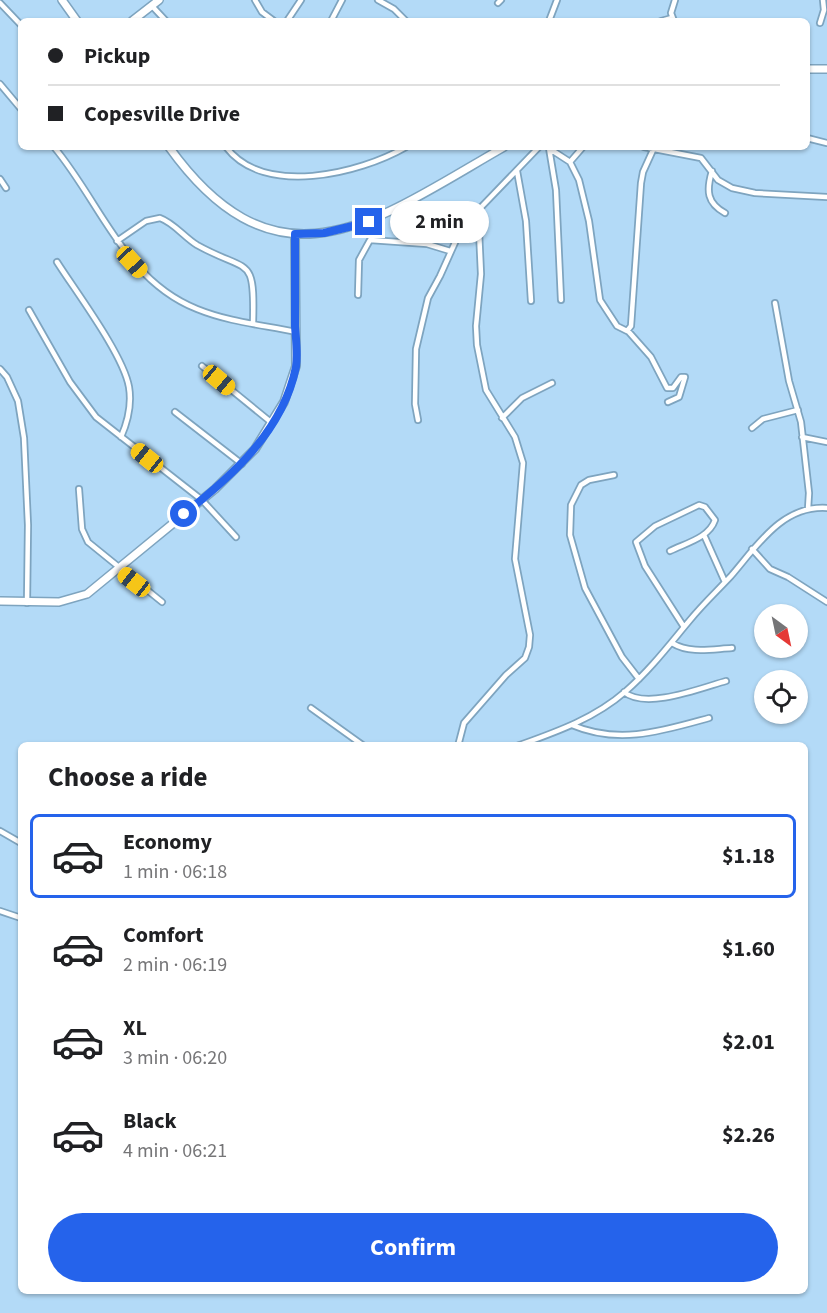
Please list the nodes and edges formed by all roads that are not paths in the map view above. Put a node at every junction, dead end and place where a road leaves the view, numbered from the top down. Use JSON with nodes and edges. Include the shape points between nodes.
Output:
{"nodes":[{"id":1,"x":62,"y":0,"type":"edge"},
{"id":2,"x":159,"y":0,"type":"edge"},
{"id":3,"x":255,"y":0,"type":"edge"},
{"id":4,"x":301,"y":0,"type":"edge"},
{"id":5,"x":342,"y":0,"type":"edge"},
{"id":6,"x":378,"y":0,"type":"edge"},
{"id":7,"x":557,"y":0,"type":"edge"},
{"id":8,"x":675,"y":0,"type":"edge"},
{"id":9,"x":823,"y":0,"type":"edge"},
{"id":10,"x":0,"y":3,"type":"edge"},
{"id":11,"x":152,"y":6,"type":"junction"},
{"id":12,"x":75,"y":18,"type":"edge"},
{"id":13,"x":136,"y":18,"type":"edge"},
{"id":14,"x":163,"y":18,"type":"edge"},
{"id":15,"x":270,"y":18,"type":"edge"},
{"id":16,"x":289,"y":18,"type":"edge"},
{"id":17,"x":333,"y":18,"type":"edge"},
{"id":18,"x":403,"y":18,"type":"edge"},
{"id":19,"x":550,"y":18,"type":"edge"},
{"id":20,"x":673,"y":18,"type":"edge"},
{"id":21,"x":18,"y":22,"type":"edge"},
{"id":22,"x":820,"y":23,"type":"dead end"},
{"id":23,"x":810,"y":69,"type":"edge"},
{"id":24,"x":827,"y":69,"type":"edge"},
{"id":25,"x":0,"y":84,"type":"edge"},
{"id":26,"x":18,"y":105,"type":"edge"},
{"id":27,"x":810,"y":139,"type":"edge"},
{"id":28,"x":827,"y":143,"type":"edge"},
{"id":29,"x":56,"y":150,"type":"edge"},
{"id":30,"x":171,"y":150,"type":"edge"},
{"id":31,"x":228,"y":150,"type":"edge"},
{"id":32,"x":400,"y":150,"type":"edge"},
{"id":33,"x":499,"y":150,"type":"edge"},
{"id":34,"x":536,"y":150,"type":"edge"},
{"id":35,"x":549,"y":150,"type":"edge"},
{"id":36,"x":552,"y":150,"type":"edge"},
{"id":37,"x":580,"y":150,"type":"edge"},
{"id":38,"x":653,"y":150,"type":"joint"},
{"id":39,"x":570,"y":162,"type":"junction"},
{"id":40,"x":517,"y":171,"type":"junction"},
{"id":41,"x":712,"y":171,"type":"junction"},
{"id":42,"x":0,"y":179,"type":"edge"},
{"id":43,"x":6,"y":188,"type":"dead end"},
{"id":44,"x":827,"y":197,"type":"edge"},
{"id":45,"x":478,"y":209,"type":"junction"},
{"id":46,"x":725,"y":213,"type":"dead end"},
{"id":47,"x":295,"y":234,"type":"junction"},
{"id":48,"x":117,"y":241,"type":"junction"},
{"id":49,"x":450,"y":251,"type":"junction"},
{"id":50,"x":57,"y":262,"type":"dead end"},
{"id":51,"x":358,"y":295,"type":"dead end"},
{"id":52,"x":561,"y":300,"type":"dead end"},
{"id":53,"x":531,"y":301,"type":"dead end"},
{"id":54,"x":775,"y":303,"type":"dead end"},
{"id":55,"x":29,"y":310,"type":"dead end"},
{"id":56,"x":253,"y":324,"type":"junction"},
{"id":57,"x":628,"y":331,"type":"junction"},
{"id":58,"x":296,"y":332,"type":"junction"},
{"id":59,"x":202,"y":366,"type":"dead end"},
{"id":60,"x":0,"y":369,"type":"edge"},
{"id":61,"x":552,"y":383,"type":"dead end"},
{"id":62,"x":668,"y":402,"type":"dead end"},
{"id":63,"x":798,"y":410,"type":"junction"},
{"id":64,"x":175,"y":412,"type":"dead end"},
{"id":65,"x":502,"y":418,"type":"junction"},
{"id":66,"x":418,"y":420,"type":"dead end"},
{"id":67,"x":272,"y":423,"type":"junction"},
{"id":68,"x":752,"y":428,"type":"dead end"},
{"id":69,"x":121,"y":437,"type":"junction"},
{"id":70,"x":802,"y":437,"type":"junction"},
{"id":71,"x":827,"y":442,"type":"edge"},
{"id":72,"x":242,"y":464,"type":"junction"},
{"id":73,"x":614,"y":475,"type":"dead end"},
{"id":74,"x":79,"y":489,"type":"dead end"},
{"id":75,"x":202,"y":500,"type":"junction"},
{"id":76,"x":827,"y":508,"type":"edge"},
{"id":77,"x":808,"y":509,"type":"junction"},
{"id":78,"x":704,"y":535,"type":"junction"},
{"id":79,"x":236,"y":537,"type":"dead end"},
{"id":80,"x":752,"y":549,"type":"junction"},
{"id":81,"x":670,"y":551,"type":"dead end"},
{"id":82,"x":117,"y":569,"type":"junction"},
{"id":83,"x":725,"y":582,"type":"junction"},
{"id":84,"x":0,"y":602,"type":"edge"},
{"id":85,"x":162,"y":602,"type":"dead end"},
{"id":86,"x":827,"y":602,"type":"edge"},
{"id":87,"x":27,"y":603,"type":"junction"},
{"id":88,"x":684,"y":627,"type":"junction"},
{"id":89,"x":672,"y":643,"type":"junction"},
{"id":90,"x":732,"y":648,"type":"dead end"},
{"id":91,"x":639,"y":679,"type":"junction"},
{"id":92,"x":726,"y":681,"type":"dead end"},
{"id":93,"x":624,"y":693,"type":"junction"},
{"id":94,"x":311,"y":708,"type":"dead end"},
{"id":95,"x":709,"y":718,"type":"dead end"},
{"id":96,"x":572,"y":725,"type":"junction"},
{"id":97,"x":358,"y":742,"type":"edge"},
{"id":98,"x":459,"y":742,"type":"edge"},
{"id":99,"x":527,"y":742,"type":"edge"},
{"id":100,"x":0,"y":831,"type":"edge"},
{"id":101,"x":18,"y":841,"type":"edge"},
{"id":102,"x":0,"y":911,"type":"edge"},
{"id":103,"x":18,"y":917,"type":"edge"}],
"edges":[{"from":1,"to":12,"type":"street"},
{"from":2,"to":11,"type":"street"},
{"from":3,"to":15,"type":"street"},
{"from":4,"to":16,"type":"street"},
{"from":5,"to":17,"type":"street"},
{"from":6,"to":18,"type":"street"},
{"from":7,"to":19,"type":"street"},
{"from":8,"to":20,"type":"street"},
{"from":9,"to":22,"type":"street"},
{"from":10,"to":21,"type":"street"},
{"from":11,"to":13,"type":"street"},
{"from":11,"to":14,"type":"street"},
{"from":23,"to":24,"type":"street"},
{"from":25,"to":26,"type":"street"},
{"from":27,"to":28,"type":"street"},
{"from":29,"to":48,"type":"street","via":[[81,181]]},
{"from":30,"to":47,"type":"street","via":[[191,177],[226,207],[259,225]]},
{"from":31,"to":32,"type":"street","via":[[244,165],[292,177],[349,168]]},
{"from":33,"to":47,"type":"street","via":[[369,222],[324,233]]},
{"from":34,"to":40,"type":"street"},
{"from":35,"to":52,"type":"street","via":[[556,190]]},
{"from":36,"to":39,"type":"street"},
{"from":37,"to":39,"type":"street"},
{"from":38,"to":41,"type":"street","via":[[698,157]]},
{"from":38,"to":57,"type":"street","via":[[641,183]]},
{"from":39,"to":57,"type":"street","via":[[587,212],[600,300],[617,326]]},
{"from":40,"to":45,"type":"street"},
{"from":40,"to":53,"type":"street","via":[[527,228]]},
{"from":41,"to":44,"type":"street","via":[[727,186],[748,192]]},
{"from":41,"to":46,"type":"street","via":[[711,201]]},
{"from":42,"to":43,"type":"street"},
{"from":45,"to":49,"type":"street","via":[[462,227]]},
{"from":45,"to":65,"type":"street","via":[[481,274],[477,345],[486,390]]},
{"from":47,"to":58,"type":"street"},
{"from":48,"to":56,"type":"street","via":[[142,273],[177,299],[212,314]]},
{"from":48,"to":56,"type":"street","via":[[146,221],[160,218],[196,244],[242,265],[252,282]]},
{"from":49,"to":51,"type":"street","via":[[427,244],[370,240],[359,260]]},
{"from":49,"to":66,"type":"street","via":[[426,303],[416,350]]},
{"from":50,"to":69,"type":"street","via":[[127,378],[129,416]]},
{"from":54,"to":63,"type":"street"},
{"from":55,"to":69,"type":"street","via":[[78,395],[96,417]]},
{"from":56,"to":58,"type":"street"},
{"from":57,"to":62,"type":"street","via":[[651,357],[668,388],[685,377],[679,397]]},
{"from":58,"to":67,"type":"street","via":[[296,366]]},
{"from":59,"to":67,"type":"street"},
{"from":60,"to":87,"type":"street","via":[[8,377],[18,401],[24,438]]},
{"from":61,"to":65,"type":"street","via":[[522,398]]},
{"from":63,"to":68,"type":"street","via":[[763,419]]},
{"from":63,"to":70,"type":"street"},
{"from":64,"to":72,"type":"street"},
{"from":65,"to":98,"type":"street","via":[[515,437],[523,463],[515,559],[529,647],[522,662],[464,723]]},
{"from":67,"to":72,"type":"street"},
{"from":69,"to":75,"type":"street"},
{"from":70,"to":71,"type":"street"},
{"from":70,"to":77,"type":"street"},
{"from":72,"to":75,"type":"street"},
{"from":73,"to":91,"type":"street","via":[[581,485],[572,505],[570,535],[585,588],[622,657]]},
{"from":74,"to":82,"type":"street","via":[[84,537]]},
{"from":75,"to":79,"type":"street"},
{"from":75,"to":82,"type":"street"},
{"from":76,"to":77,"type":"street"},
{"from":77,"to":80,"type":"street","via":[[788,518]]},
{"from":78,"to":81,"type":"street"},
{"from":78,"to":83,"type":"street"},
{"from":78,"to":88,"type":"street","via":[[715,519],[702,505],[661,523],[636,542],[645,566]]},
{"from":80,"to":83,"type":"street"},
{"from":80,"to":86,"type":"street","via":[[770,569]]},
{"from":82,"to":85,"type":"street"},
{"from":82,"to":87,"type":"street","via":[[87,594],[71,600]]},
{"from":83,"to":88,"type":"street"},
{"from":84,"to":87,"type":"street"},
{"from":88,"to":89,"type":"street"},
{"from":89,"to":90,"type":"street","via":[[684,650]]},
{"from":89,"to":91,"type":"street"},
{"from":91,"to":93,"type":"street"},
{"from":92,"to":93,"type":"street","via":[[655,699],[634,699]]},
{"from":93,"to":96,"type":"street"},
{"from":94,"to":97,"type":"street"},
{"from":95,"to":96,"type":"street","via":[[624,737],[592,733]]},
{"from":96,"to":99,"type":"street"},
{"from":100,"to":101,"type":"street"},
{"from":102,"to":103,"type":"street"}]}
